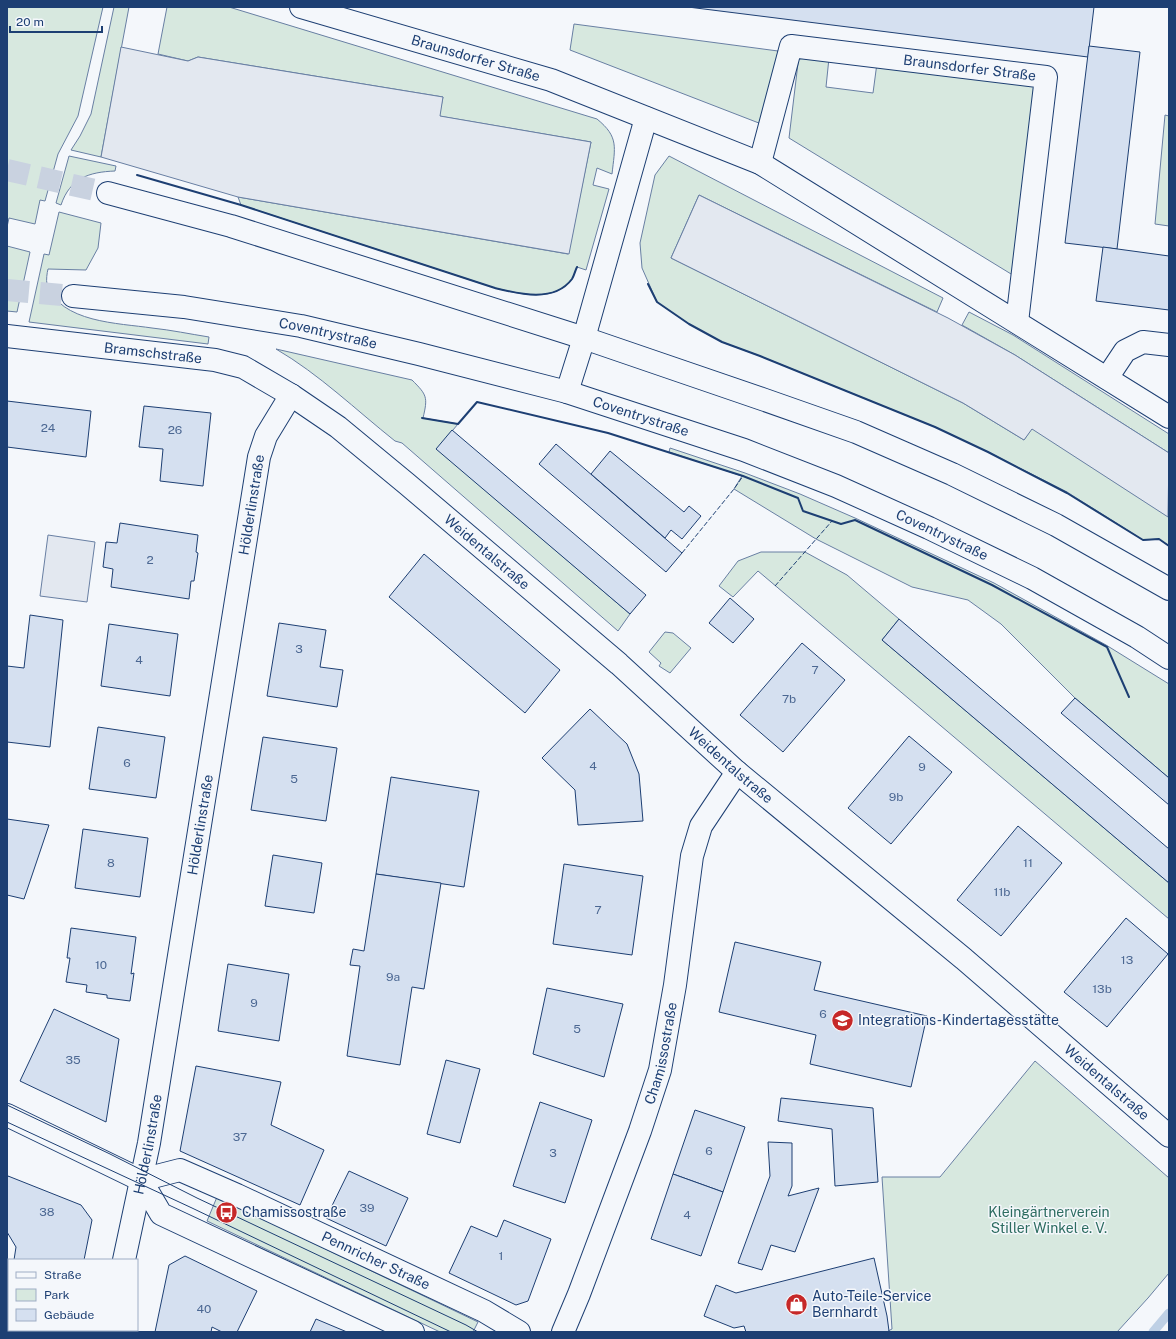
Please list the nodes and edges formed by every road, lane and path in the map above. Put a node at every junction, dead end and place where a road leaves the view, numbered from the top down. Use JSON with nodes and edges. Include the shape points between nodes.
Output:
{"nodes":[{"id":1,"x":301,"y":7,"type":"edge"},
{"id":2,"x":646,"y":118,"type":"junction"},
{"id":3,"x":760,"y":163,"type":"junction"},
{"id":4,"x":108,"y":193,"type":"tunnel mouth"},
{"id":5,"x":73,"y":296,"type":"tunnel mouth"},
{"id":6,"x":1017,"y":322,"type":"junction"},
{"id":7,"x":7,"y":336,"type":"edge"},
{"id":8,"x":584,"y":338,"type":"junction"},
{"id":9,"x":1169,"y":345,"type":"edge"},
{"id":10,"x":1107,"y":378,"type":"junction"},
{"id":11,"x":567,"y":392,"type":"junction"},
{"id":12,"x":292,"y":395,"type":"junction"},
{"id":13,"x":1169,"y":417,"type":"edge"},
{"id":14,"x":1169,"y":589,"type":"edge"},
{"id":15,"x":1169,"y":658,"type":"edge"},
{"id":16,"x":737,"y":772,"type":"junction"},
{"id":17,"x":7,"y":1115,"type":"edge"},
{"id":18,"x":1169,"y":1136,"type":"edge"},
{"id":19,"x":141,"y":1180,"type":"junction"},
{"id":20,"x":124,"y":1259,"type":"edge"},
{"id":21,"x":413,"y":1332,"type":"edge"},
{"id":22,"x":519,"y":1332,"type":"edge"},
{"id":23,"x":563,"y":1332,"type":"edge"}],
"edges":[{"from":1,"to":2,"type":"street","name":"Braunsdorfer Straße","via":[[551,80]]},
{"from":2,"to":3,"type":"street","name":"Braunsdorfer Straße"},
{"from":2,"to":8,"type":"street"},
{"from":3,"to":6,"type":"street","name":"Braunsdorfer Straße"},
{"from":3,"to":6,"type":"street","name":"Braunsdorfer Straße","via":[[791,46],[1046,77]]},
{"from":4,"to":8,"type":"street","via":[[231,226]]},
{"from":5,"to":11,"type":"street","name":"Coventrystraße","via":[[184,307],[301,326]]},
{"from":6,"to":10,"type":"street","name":"Braunsdorfer Straße"},
{"from":7,"to":12,"type":"street","name":"Bramschstraße","via":[[215,360],[243,367]]},
{"from":8,"to":11,"type":"street"},
{"from":8,"to":14,"type":"street","via":[[856,432],[952,474],[1056,525]]},
{"from":9,"to":10,"type":"street","via":[[1142,342],[1124,351]]},
{"from":10,"to":13,"type":"street","name":"Braunsdorfer Straße"},
{"from":11,"to":15,"type":"street","name":"Coventrystraße","via":[[744,450],[836,486],[1032,578]]},
{"from":12,"to":16,"type":"street","name":"Weidentalstraße","via":[[338,427],[426,499],[601,648]]},
{"from":12,"to":19,"type":"street","name":"Hölderlinstraße","via":[[266,436],[259,457]]},
{"from":16,"to":18,"type":"street","name":"Weidentalstraße","via":[[964,959]]},
{"from":16,"to":23,"type":"street","name":"Chamissostraße","via":[[702,826],[692,856],[675,985],[660,1070],[637,1139]]},
{"from":17,"to":19,"type":"street"},
{"from":19,"to":20,"type":"street","name":"Hölderlinstraße"},
{"from":19,"to":21,"type":"street","via":[[161,1214]]},
{"from":19,"to":22,"type":"street","name":"Pennricher Straße","via":[[180,1170],[484,1311]]}]}
